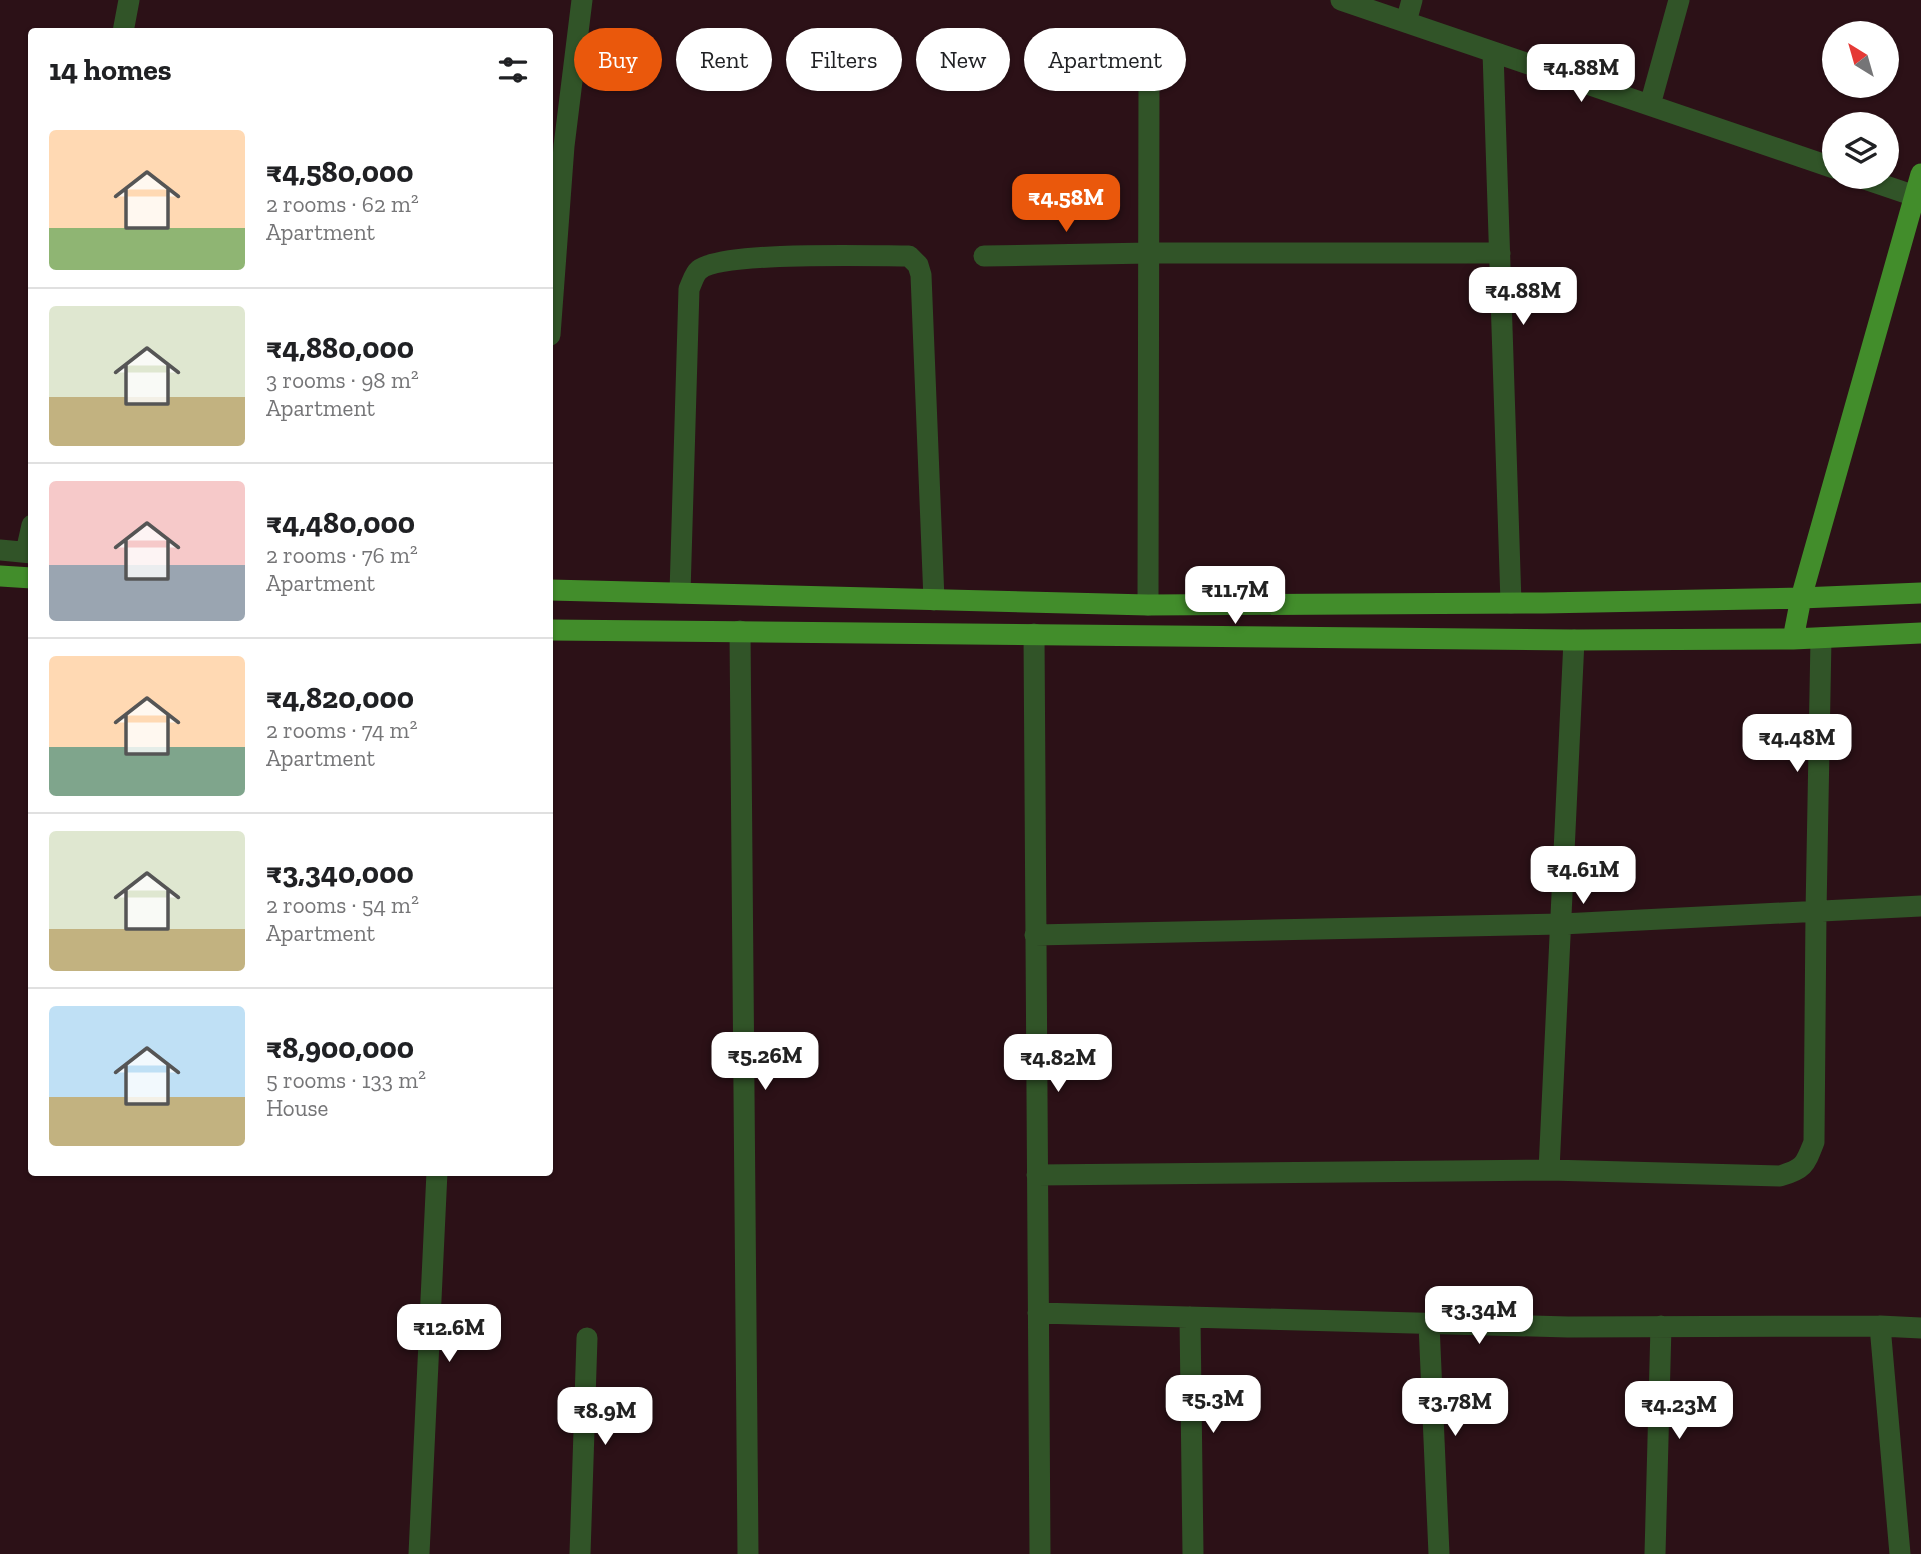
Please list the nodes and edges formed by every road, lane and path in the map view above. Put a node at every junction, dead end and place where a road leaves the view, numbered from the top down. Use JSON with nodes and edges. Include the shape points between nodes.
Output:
{"nodes":[{"id":1,"x":129,"y":0,"type":"edge"},
{"id":2,"x":582,"y":0,"type":"edge"},
{"id":3,"x":1341,"y":0,"type":"edge"},
{"id":4,"x":1412,"y":0,"type":"edge"},
{"id":5,"x":1679,"y":0,"type":"edge"},
{"id":6,"x":1406,"y":22,"type":"junction"},
{"id":7,"x":124,"y":28,"type":"edge"},
{"id":8,"x":1493,"y":52,"type":"junction"},
{"id":9,"x":1149,"y":91,"type":"edge"},
{"id":10,"x":1650,"y":105,"type":"junction"},
{"id":11,"x":1822,"y":164,"type":"edge"},
{"id":12,"x":1921,"y":174,"type":"edge"},
{"id":13,"x":1894,"y":189,"type":"edge"},
{"id":14,"x":1915,"y":196,"type":"junction"},
{"id":15,"x":1149,"y":253,"type":"junction"},
{"id":16,"x":1500,"y":253,"type":"junction"},
{"id":17,"x":984,"y":257,"type":"dead end"},
{"id":18,"x":553,"y":294,"type":"edge"},
{"id":19,"x":0,"y":550,"type":"edge"},
{"id":20,"x":28,"y":553,"type":"edge"},
{"id":21,"x":0,"y":576,"type":"edge"},
{"id":22,"x":28,"y":578,"type":"edge"},
{"id":23,"x":553,"y":590,"type":"edge"},
{"id":24,"x":680,"y":593,"type":"junction"},
{"id":25,"x":1921,"y":593,"type":"edge"},
{"id":26,"x":1801,"y":598,"type":"junction"},
{"id":27,"x":934,"y":600,"type":"junction"},
{"id":28,"x":1511,"y":603,"type":"junction"},
{"id":29,"x":1148,"y":605,"type":"junction"},
{"id":30,"x":553,"y":630,"type":"edge"},
{"id":31,"x":740,"y":631,"type":"junction"},
{"id":32,"x":1921,"y":633,"type":"edge"},
{"id":33,"x":1034,"y":634,"type":"junction"},
{"id":34,"x":1821,"y":638,"type":"junction"},
{"id":35,"x":1793,"y":639,"type":"junction"},
{"id":36,"x":1574,"y":640,"type":"junction"},
{"id":37,"x":1921,"y":906,"type":"edge"},
{"id":38,"x":1816,"y":912,"type":"junction"},
{"id":39,"x":1562,"y":924,"type":"junction"},
{"id":40,"x":1035,"y":935,"type":"junction"},
{"id":41,"x":1549,"y":1170,"type":"junction"},
{"id":42,"x":1037,"y":1174,"type":"junction"},
{"id":43,"x":437,"y":1176,"type":"edge"},
{"id":44,"x":1038,"y":1313,"type":"junction"},
{"id":45,"x":1190,"y":1317,"type":"junction"},
{"id":46,"x":1429,"y":1324,"type":"junction"},
{"id":47,"x":1661,"y":1326,"type":"junction"},
{"id":48,"x":1880,"y":1326,"type":"junction"},
{"id":49,"x":1921,"y":1328,"type":"edge"},
{"id":50,"x":587,"y":1338,"type":"dead end"},
{"id":51,"x":419,"y":1554,"type":"edge"},
{"id":52,"x":580,"y":1554,"type":"edge"},
{"id":53,"x":748,"y":1554,"type":"edge"},
{"id":54,"x":1040,"y":1554,"type":"edge"},
{"id":55,"x":1193,"y":1554,"type":"edge"},
{"id":56,"x":1439,"y":1554,"type":"edge"},
{"id":57,"x":1655,"y":1554,"type":"edge"},
{"id":58,"x":1899,"y":1554,"type":"edge"}],
"edges":[{"from":1,"to":7,"type":"street"},
{"from":2,"to":18,"type":"street","via":[[564,146]]},
{"from":3,"to":6,"type":"street"},
{"from":4,"to":6,"type":"street"},
{"from":5,"to":10,"type":"street"},
{"from":6,"to":8,"type":"street"},
{"from":8,"to":10,"type":"street"},
{"from":8,"to":16,"type":"street"},
{"from":9,"to":15,"type":"street"},
{"from":10,"to":11,"type":"street"},
{"from":12,"to":14,"type":"main road"},
{"from":13,"to":14,"type":"street"},
{"from":14,"to":26,"type":"main road"},
{"from":15,"to":16,"type":"street"},
{"from":15,"to":17,"type":"street"},
{"from":15,"to":29,"type":"street"},
{"from":16,"to":28,"type":"street"},
{"from":19,"to":20,"type":"street"},
{"from":21,"to":22,"type":"main road"},
{"from":23,"to":24,"type":"main road"},
{"from":24,"to":27,"type":"main road"},
{"from":24,"to":27,"type":"street","via":[[689,289],[698,270],[716,261],[909,256],[921,275]]},
{"from":25,"to":26,"type":"main road"},
{"from":26,"to":28,"type":"main road"},
{"from":26,"to":35,"type":"main road"},
{"from":27,"to":29,"type":"main road"},
{"from":28,"to":29,"type":"main road"},
{"from":30,"to":31,"type":"main road"},
{"from":31,"to":33,"type":"main road"},
{"from":31,"to":53,"type":"street"},
{"from":32,"to":34,"type":"main road"},
{"from":33,"to":36,"type":"main road"},
{"from":33,"to":40,"type":"street"},
{"from":34,"to":35,"type":"main road"},
{"from":34,"to":38,"type":"street"},
{"from":35,"to":36,"type":"main road"},
{"from":36,"to":39,"type":"street"},
{"from":37,"to":38,"type":"street"},
{"from":38,"to":39,"type":"street"},
{"from":38,"to":41,"type":"street","via":[[1814,1142],[1798,1171],[1780,1176]]},
{"from":39,"to":40,"type":"street"},
{"from":39,"to":41,"type":"street"},
{"from":40,"to":42,"type":"street"},
{"from":41,"to":42,"type":"street"},
{"from":42,"to":44,"type":"street"},
{"from":43,"to":51,"type":"street"},
{"from":44,"to":45,"type":"street"},
{"from":44,"to":54,"type":"street"},
{"from":45,"to":46,"type":"street"},
{"from":45,"to":55,"type":"street"},
{"from":46,"to":47,"type":"street"},
{"from":46,"to":56,"type":"street"},
{"from":47,"to":48,"type":"street"},
{"from":47,"to":57,"type":"street"},
{"from":48,"to":49,"type":"street"},
{"from":48,"to":58,"type":"street"},
{"from":50,"to":52,"type":"street"}]}
